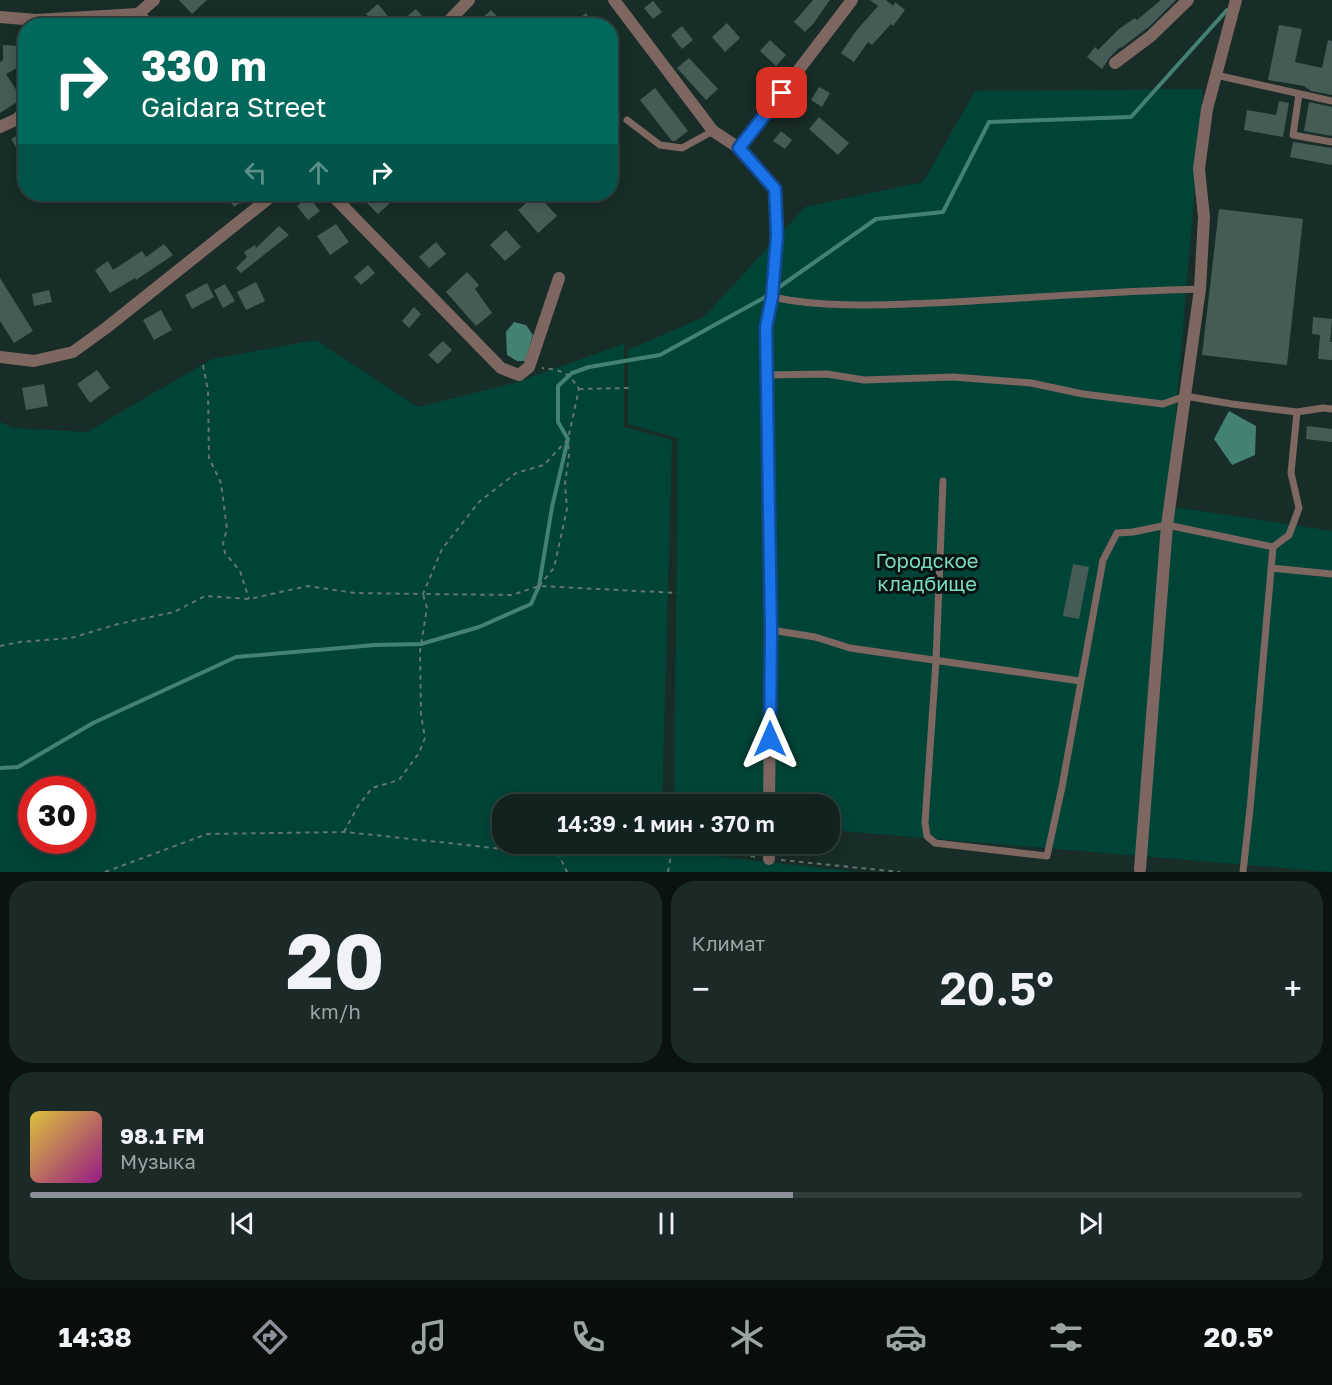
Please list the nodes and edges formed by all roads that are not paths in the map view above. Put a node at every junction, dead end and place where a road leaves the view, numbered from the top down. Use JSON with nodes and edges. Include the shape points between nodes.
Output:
{"nodes":[{"id":1,"x":154,"y":0,"type":"edge"},
{"id":2,"x":469,"y":0,"type":"edge"},
{"id":3,"x":614,"y":0,"type":"edge"},
{"id":4,"x":852,"y":0,"type":"edge"},
{"id":5,"x":1188,"y":0,"type":"edge"},
{"id":6,"x":1236,"y":0,"type":"edge"},
{"id":7,"x":138,"y":14,"type":"junction"},
{"id":8,"x":0,"y":17,"type":"edge"},
{"id":9,"x":93,"y":18,"type":"edge"},
{"id":10,"x":142,"y":18,"type":"edge"},
{"id":11,"x":452,"y":18,"type":"edge"},
{"id":12,"x":18,"y":20,"type":"edge"},
{"id":13,"x":1115,"y":63,"type":"dead end"},
{"id":14,"x":1216,"y":75,"type":"junction"},
{"id":15,"x":1299,"y":94,"type":"junction"},
{"id":16,"x":1332,"y":101,"type":"edge"},
{"id":17,"x":18,"y":118,"type":"edge"},
{"id":18,"x":627,"y":120,"type":"dead end"},
{"id":19,"x":0,"y":127,"type":"edge"},
{"id":20,"x":713,"y":131,"type":"junction"},
{"id":21,"x":1332,"y":142,"type":"edge"},
{"id":22,"x":739,"y":148,"type":"junction"},
{"id":23,"x":265,"y":201,"type":"edge"},
{"id":24,"x":338,"y":201,"type":"edge"},
{"id":25,"x":559,"y":278,"type":"dead end"},
{"id":26,"x":1200,"y":289,"type":"junction"},
{"id":27,"x":772,"y":297,"type":"junction"},
{"id":28,"x":0,"y":357,"type":"edge"},
{"id":29,"x":765,"y":375,"type":"junction"},
{"id":30,"x":1185,"y":396,"type":"junction"},
{"id":31,"x":1332,"y":409,"type":"edge"},
{"id":32,"x":1297,"y":412,"type":"junction"},
{"id":33,"x":944,"y":481,"type":"dead end"},
{"id":34,"x":1167,"y":525,"type":"junction"},
{"id":35,"x":1273,"y":547,"type":"junction"},
{"id":36,"x":1271,"y":568,"type":"junction"},
{"id":37,"x":1332,"y":574,"type":"edge"},
{"id":38,"x":771,"y":630,"type":"junction"},
{"id":39,"x":936,"y":661,"type":"junction"},
{"id":40,"x":1080,"y":681,"type":"junction"},
{"id":41,"x":770,"y":794,"type":"edge"},
{"id":42,"x":769,"y":854,"type":"edge"},
{"id":43,"x":769,"y":859,"type":"road end"},
{"id":44,"x":1140,"y":869,"type":"dead end"},
{"id":45,"x":1243,"y":872,"type":"edge"}],
"edges":[{"from":1,"to":7,"type":"street"},
{"from":2,"to":11,"type":"street"},
{"from":3,"to":20,"type":"street"},
{"from":4,"to":22,"type":"street"},
{"from":5,"to":13,"type":"street","via":[[1151,36]]},
{"from":6,"to":14,"type":"street"},
{"from":7,"to":9,"type":"street"},
{"from":7,"to":10,"type":"street"},
{"from":8,"to":12,"type":"street"},
{"from":14,"to":15,"type":"lane"},
{"from":14,"to":26,"type":"street","via":[[1199,169],[1203,217]]},
{"from":15,"to":16,"type":"lane"},
{"from":15,"to":21,"type":"lane","via":[[1293,135]]},
{"from":17,"to":19,"type":"street"},
{"from":18,"to":20,"type":"lane","via":[[660,145],[682,148]]},
{"from":20,"to":22,"type":"street"},
{"from":22,"to":27,"type":"street","via":[[775,189],[777,235]]},
{"from":23,"to":28,"type":"street","via":[[73,352],[34,361]]},
{"from":24,"to":25,"type":"street","via":[[501,368],[519,375],[529,367]]},
{"from":26,"to":27,"type":"lane","via":[[894,304],[799,303]]},
{"from":26,"to":30,"type":"street"},
{"from":27,"to":29,"type":"street","via":[[766,327]]},
{"from":29,"to":30,"type":"lane","via":[[827,374],[864,380],[953,377],[1031,383],[1163,404]]},
{"from":29,"to":38,"type":"street"},
{"from":30,"to":32,"type":"lane"},
{"from":30,"to":34,"type":"street"},
{"from":31,"to":32,"type":"lane"},
{"from":32,"to":35,"type":"lane","via":[[1291,473],[1299,508],[1289,535]]},
{"from":33,"to":39,"type":"lane"},
{"from":34,"to":35,"type":"lane"},
{"from":34,"to":40,"type":"lane","via":[[1117,533],[1103,560]]},
{"from":34,"to":44,"type":"street"},
{"from":35,"to":36,"type":"lane"},
{"from":36,"to":37,"type":"lane"},
{"from":36,"to":45,"type":"lane"},
{"from":38,"to":39,"type":"lane","via":[[850,648]]},
{"from":38,"to":41,"type":"street"},
{"from":39,"to":40,"type":"lane"},
{"from":39,"to":40,"type":"lane","via":[[925,824],[927,836],[935,843],[1047,856]]},
{"from":42,"to":43,"type":"street"}]}
